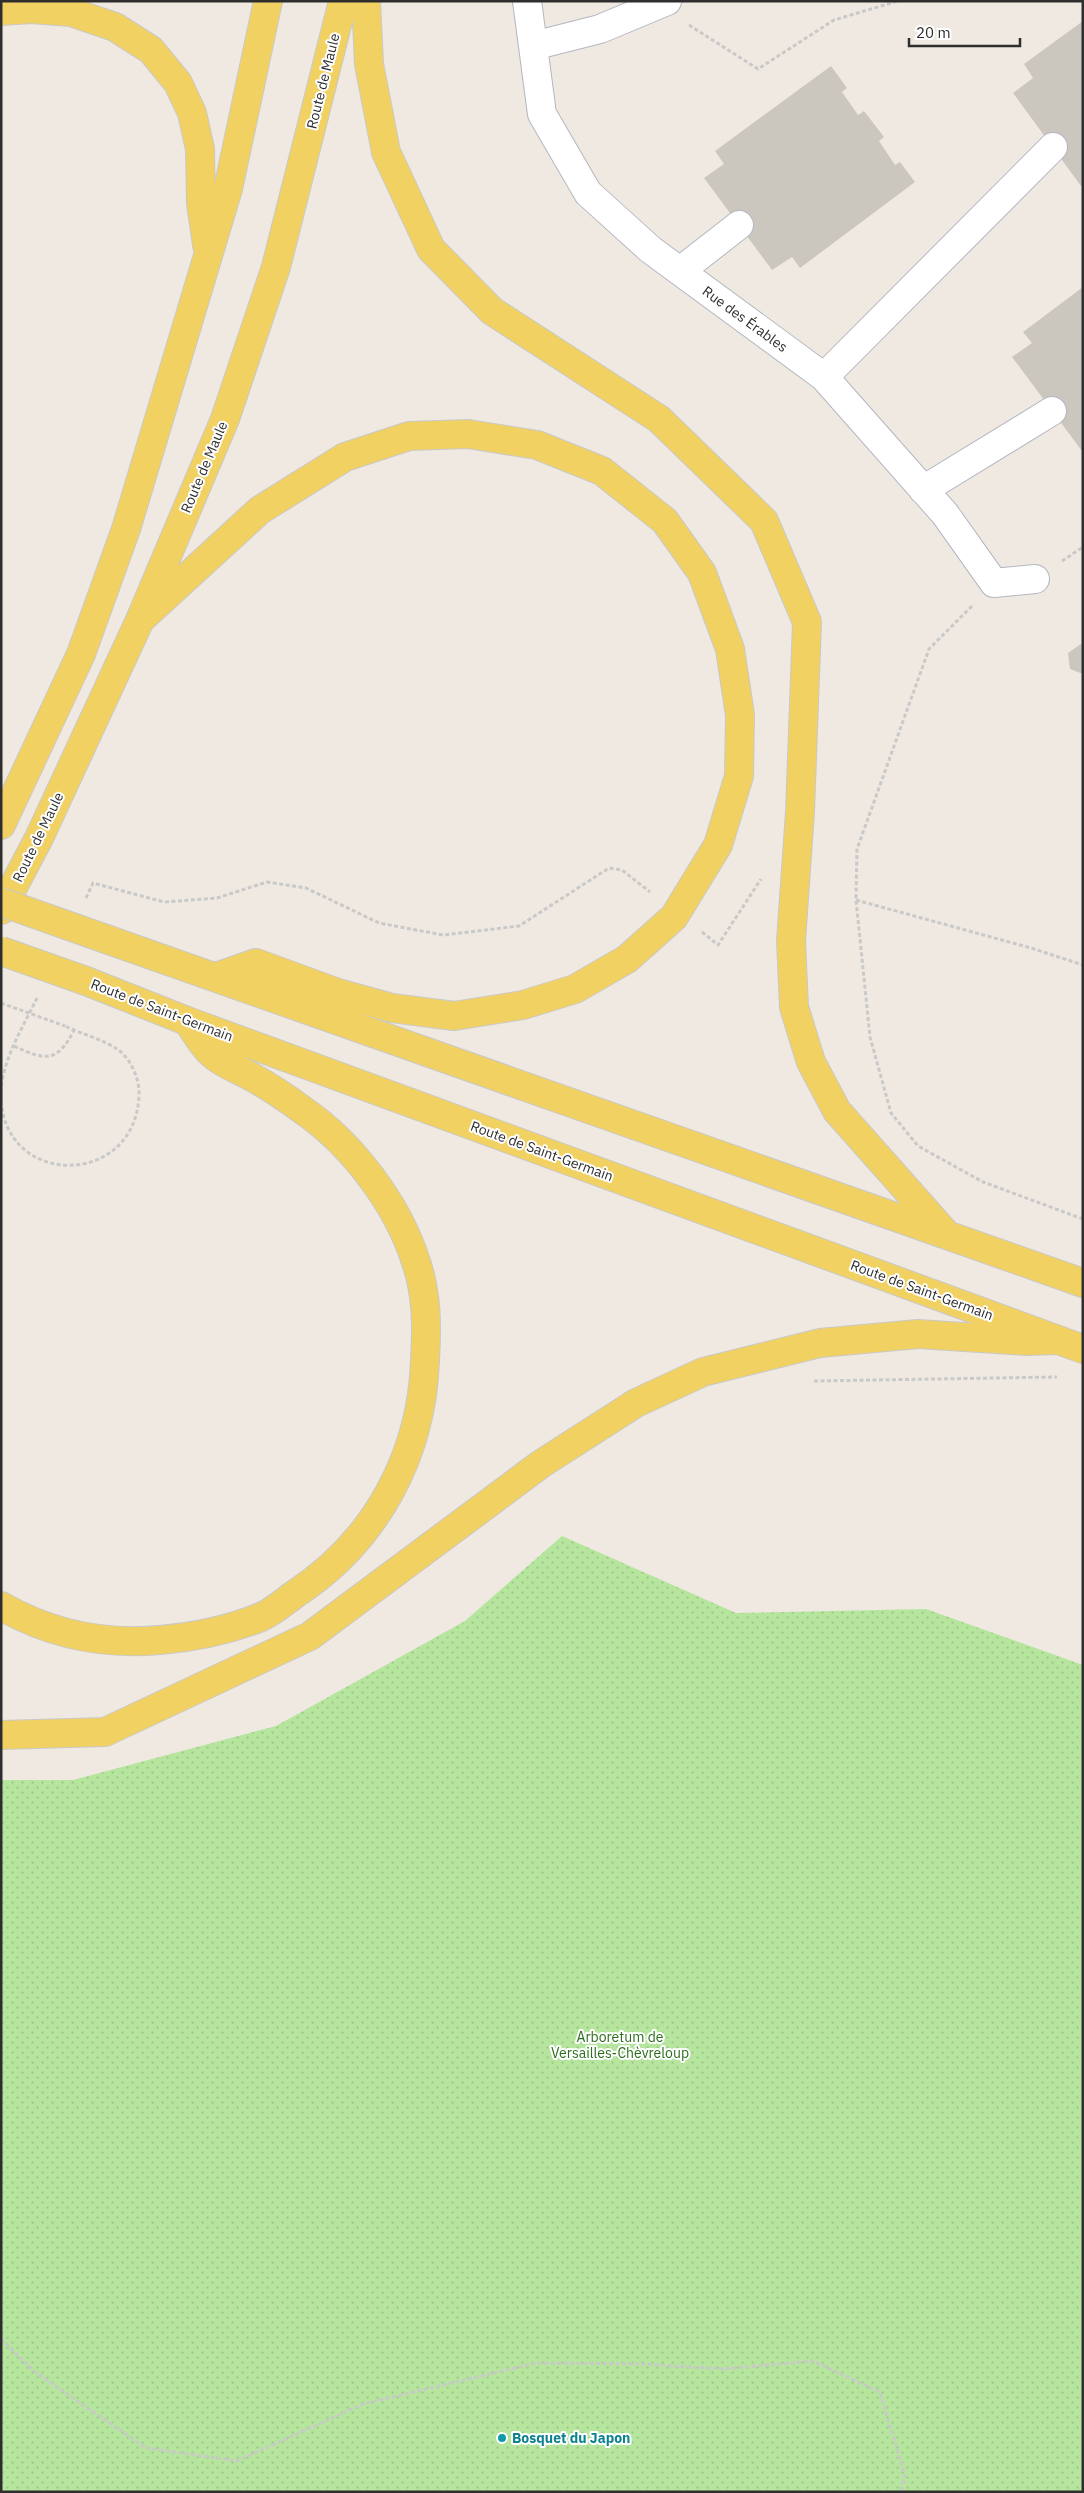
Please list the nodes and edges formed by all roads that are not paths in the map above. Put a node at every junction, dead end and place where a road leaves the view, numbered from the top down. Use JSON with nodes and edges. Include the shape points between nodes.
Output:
{"nodes":[{"id":1,"x":268,"y":1,"type":"edge"},
{"id":2,"x":343,"y":1,"type":"edge"},
{"id":3,"x":366,"y":1,"type":"edge"},
{"id":4,"x":527,"y":1,"type":"edge"},
{"id":5,"x":666,"y":2,"type":"edge"},
{"id":6,"x":1,"y":11,"type":"edge"},
{"id":7,"x":533,"y":46,"type":"junction"},
{"id":8,"x":1053,"y":147,"type":"dead end"},
{"id":9,"x":739,"y":225,"type":"dead end"},
{"id":10,"x":208,"y":259,"type":"junction"},
{"id":11,"x":680,"y":271,"type":"junction"},
{"id":12,"x":824,"y":377,"type":"junction"},
{"id":13,"x":1052,"y":411,"type":"dead end"},
{"id":14,"x":923,"y":490,"type":"junction"},
{"id":15,"x":1034,"y":579,"type":"dead end"},
{"id":16,"x":140,"y":620,"type":"junction"},
{"id":17,"x":1,"y":825,"type":"edge"},
{"id":18,"x":1,"y":902,"type":"edge"},
{"id":19,"x":1,"y":910,"type":"edge"},
{"id":20,"x":1,"y":951,"type":"edge"},
{"id":21,"x":216,"y":977,"type":"junction"},
{"id":22,"x":187,"y":1021,"type":"junction"},
{"id":23,"x":946,"y":1235,"type":"junction"},
{"id":24,"x":1083,"y":1283,"type":"edge"},
{"id":25,"x":1057,"y":1340,"type":"junction"},
{"id":26,"x":1083,"y":1349,"type":"edge"},
{"id":27,"x":1,"y":1606,"type":"edge"},
{"id":28,"x":1,"y":1735,"type":"edge"}],
"edges":[{"from":1,"to":10,"type":"main road","via":[[228,189]]},
{"from":2,"to":16,"type":"main road","name":"Route de Maule","via":[[276,267],[225,419]]},
{"from":3,"to":23,"type":"main road","via":[[369,64],[386,152],[431,249],[492,311],[659,419],[764,521],[807,622],[791,941],[794,1007],[811,1062],[837,1111]]},
{"from":4,"to":7,"type":"street","name":"Rue des Érables"},
{"from":5,"to":7,"type":"street","via":[[600,29]]},
{"from":6,"to":10,"type":"main road","via":[[71,12],[115,27],[151,50],[178,83],[192,113],[200,149],[201,203]]},
{"from":7,"to":11,"type":"street","name":"Rue des Érables","via":[[542,114],[588,193],[651,250]]},
{"from":8,"to":12,"type":"street"},
{"from":9,"to":11,"type":"street"},
{"from":10,"to":17,"type":"main road","via":[[126,529],[81,654]]},
{"from":11,"to":12,"type":"street","name":"Rue des Érables"},
{"from":12,"to":14,"type":"street","name":"Rue des Érables"},
{"from":13,"to":14,"type":"street"},
{"from":14,"to":15,"type":"street","name":"Rue des Érables","via":[[945,514],[994,582]]},
{"from":16,"to":19,"type":"main road","name":"Route de Maule","via":[[39,838]]},
{"from":16,"to":21,"type":"main road","via":[[260,510],[345,457],[409,436],[468,434],[537,445],[602,471],[664,521],[702,573],[730,649],[740,715],[739,776],[718,845],[674,918],[627,959],[575,989],[523,1005],[454,1016],[383,1005],[338,993],[256,963]]},
{"from":18,"to":21,"type":"main road","bridge":true},
{"from":20,"to":22,"type":"main road","name":"Route de Saint-Germain","bridge":true},
{"from":21,"to":23,"type":"main road"},
{"from":22,"to":25,"type":"main road","name":"Route de Saint-Germain"},
{"from":22,"to":27,"type":"main road","via":[[211,1054],[307,1112],[358,1159],[393,1210],[416,1262],[427,1313],[425,1376],[416,1433],[392,1492],[361,1536],[318,1580],[263,1616],[196,1637],[137,1642],[74,1636],[18,1616]]},
{"from":23,"to":24,"type":"main road"},
{"from":25,"to":26,"type":"main road","name":"Route de Saint-Germain"},
{"from":25,"to":28,"type":"main road","via":[[1027,1342],[918,1334],[820,1344],[703,1372],[636,1403],[541,1464],[310,1636],[105,1732]]}]}
